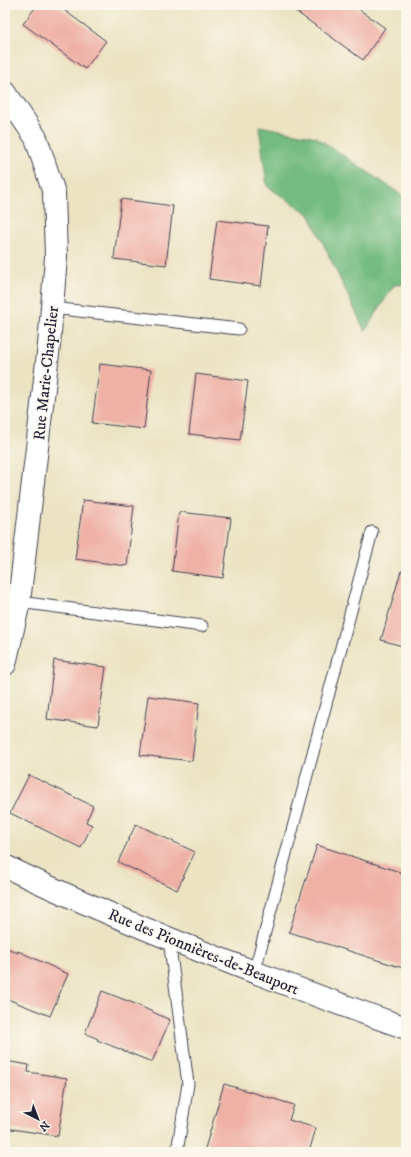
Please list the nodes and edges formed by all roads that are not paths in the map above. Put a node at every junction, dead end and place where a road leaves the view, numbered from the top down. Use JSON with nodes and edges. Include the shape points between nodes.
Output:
{"nodes":[{"id":1,"x":5,"y":92,"type":"edge"},
{"id":2,"x":52,"y":308,"type":"junction"},
{"id":3,"x":239,"y":329,"type":"dead end"},
{"id":4,"x":372,"y":532,"type":"dead end"},
{"id":5,"x":19,"y":602,"type":"junction"},
{"id":6,"x":202,"y":626,"type":"dead end"},
{"id":7,"x":5,"y":664,"type":"edge"},
{"id":8,"x":5,"y":866,"type":"edge"},
{"id":9,"x":169,"y":939,"type":"junction"},
{"id":10,"x":254,"y":973,"type":"junction"},
{"id":11,"x":406,"y":1028,"type":"edge"},
{"id":12,"x":177,"y":1152,"type":"edge"}],
"edges":[{"from":1,"to":2,"type":"street","name":"Rue Marie-Chapelier","via":[[36,138],[54,193],[56,257]]},
{"from":2,"to":3,"type":"lane"},
{"from":2,"to":5,"type":"street","name":"Rue Marie-Chapelier"},
{"from":4,"to":10,"type":"lane"},
{"from":5,"to":6,"type":"lane"},
{"from":5,"to":7,"type":"street","name":"Rue Marie-Chapelier"},
{"from":8,"to":9,"type":"street","name":"Rue des Pionnières-de-Beauport"},
{"from":9,"to":10,"type":"street","name":"Rue des Pionnières-de-Beauport"},
{"from":9,"to":12,"type":"lane","via":[[188,1084]]},
{"from":10,"to":11,"type":"street","name":"Rue des Pionnières-de-Beauport"}]}
